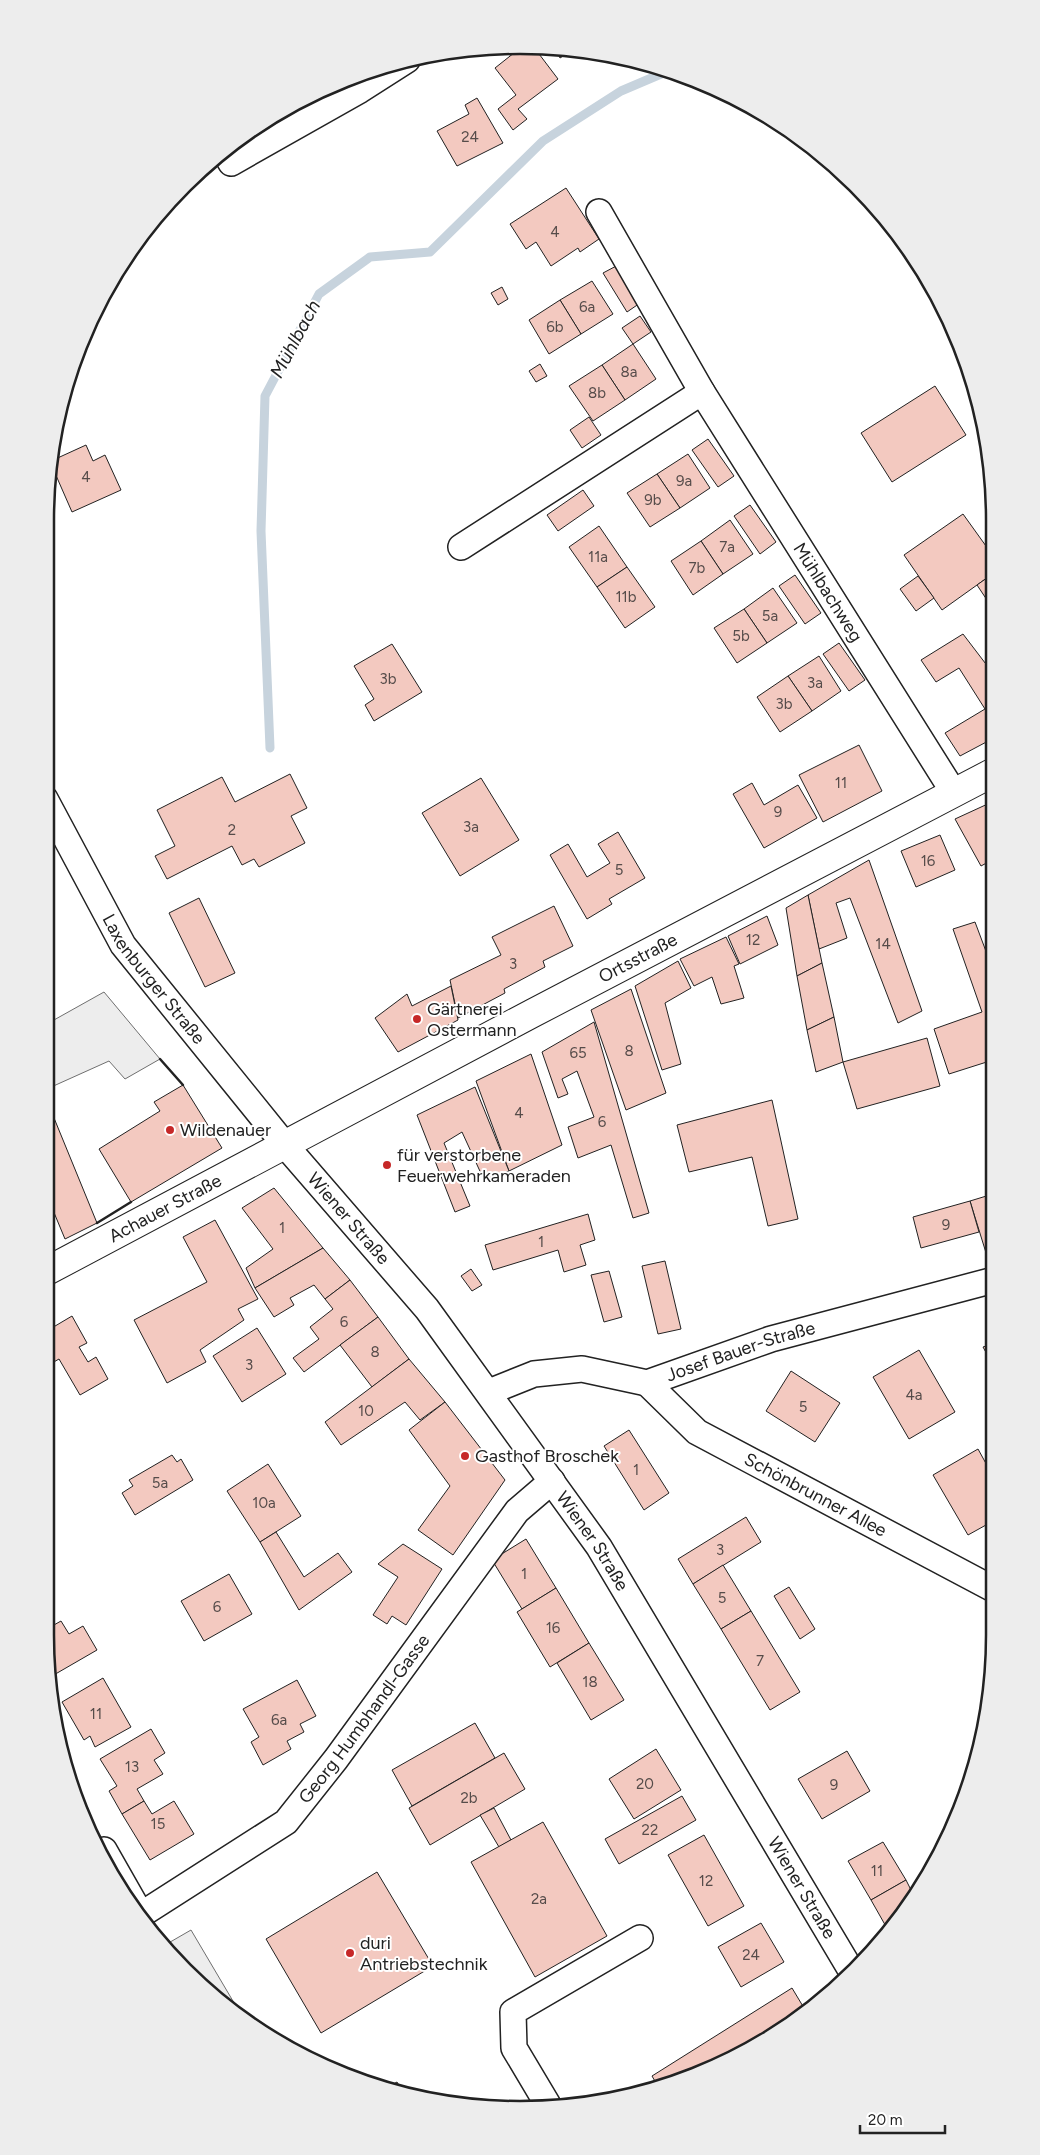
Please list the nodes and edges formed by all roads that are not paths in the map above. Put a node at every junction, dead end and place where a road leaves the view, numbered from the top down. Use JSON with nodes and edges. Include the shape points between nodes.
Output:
{"nodes":[{"id":1,"x":385,"y":74,"type":"edge"},
{"id":2,"x":228,"y":157,"type":"edge"},
{"id":3,"x":599,"y":212,"type":"dead end"},
{"id":4,"x":702,"y":392,"type":"junction"},
{"id":5,"x":461,"y":547,"type":"dead end"},
{"id":6,"x":986,"y":776,"type":"edge"},
{"id":7,"x":954,"y":793,"type":"junction"},
{"id":8,"x":54,"y":817,"type":"edge"},
{"id":9,"x":285,"y":1145,"type":"junction"},
{"id":10,"x":54,"y":1267,"type":"edge"},
{"id":11,"x":986,"y":1282,"type":"edge"},
{"id":12,"x":647,"y":1383,"type":"junction"},
{"id":13,"x":489,"y":1392,"type":"junction"},
{"id":14,"x":552,"y":1481,"type":"junction"},
{"id":15,"x":986,"y":1585,"type":"edge"},
{"id":16,"x":145,"y":1912,"type":"edge"},
{"id":17,"x":640,"y":1938,"type":"dead end"},
{"id":18,"x":849,"y":1966,"type":"edge"},
{"id":19,"x":545,"y":2100,"type":"edge"}],
"edges":[{"from":1,"to":2,"type":"street","via":[[231,163]]},
{"from":3,"to":4,"type":"street","name":"Mühlbachweg"},
{"from":4,"to":5,"type":"street"},
{"from":4,"to":7,"type":"street","name":"Mühlbachweg"},
{"from":6,"to":7,"type":"street","name":"Ortsstraße"},
{"from":7,"to":9,"type":"street","name":"Ortsstraße"},
{"from":8,"to":9,"type":"street","name":"Laxenburger Straße","via":[[123,945]]},
{"from":9,"to":10,"type":"street","name":"Achauer Straße"},
{"from":9,"to":13,"type":"street","name":"Wiener Straße","via":[[427,1309]]},
{"from":11,"to":12,"type":"street","name":"Josef Bauer-Straße","via":[[771,1339]]},
{"from":12,"to":13,"type":"street","name":"Josef Bauer-Straße","via":[[582,1369],[534,1374]]},
{"from":12,"to":15,"type":"street","name":"Schönbrunner Allee","via":[[697,1432]]},
{"from":13,"to":14,"type":"street","name":"Wiener Straße"},
{"from":14,"to":16,"type":"street","name":"Georg Humbhandl-Gasse","via":[[517,1511],[336,1759],[286,1822]]},
{"from":14,"to":18,"type":"street","name":"Wiener Straße","via":[[599,1547]]},
{"from":17,"to":19,"type":"street","via":[[513,2012],[514,2048]]}]}
